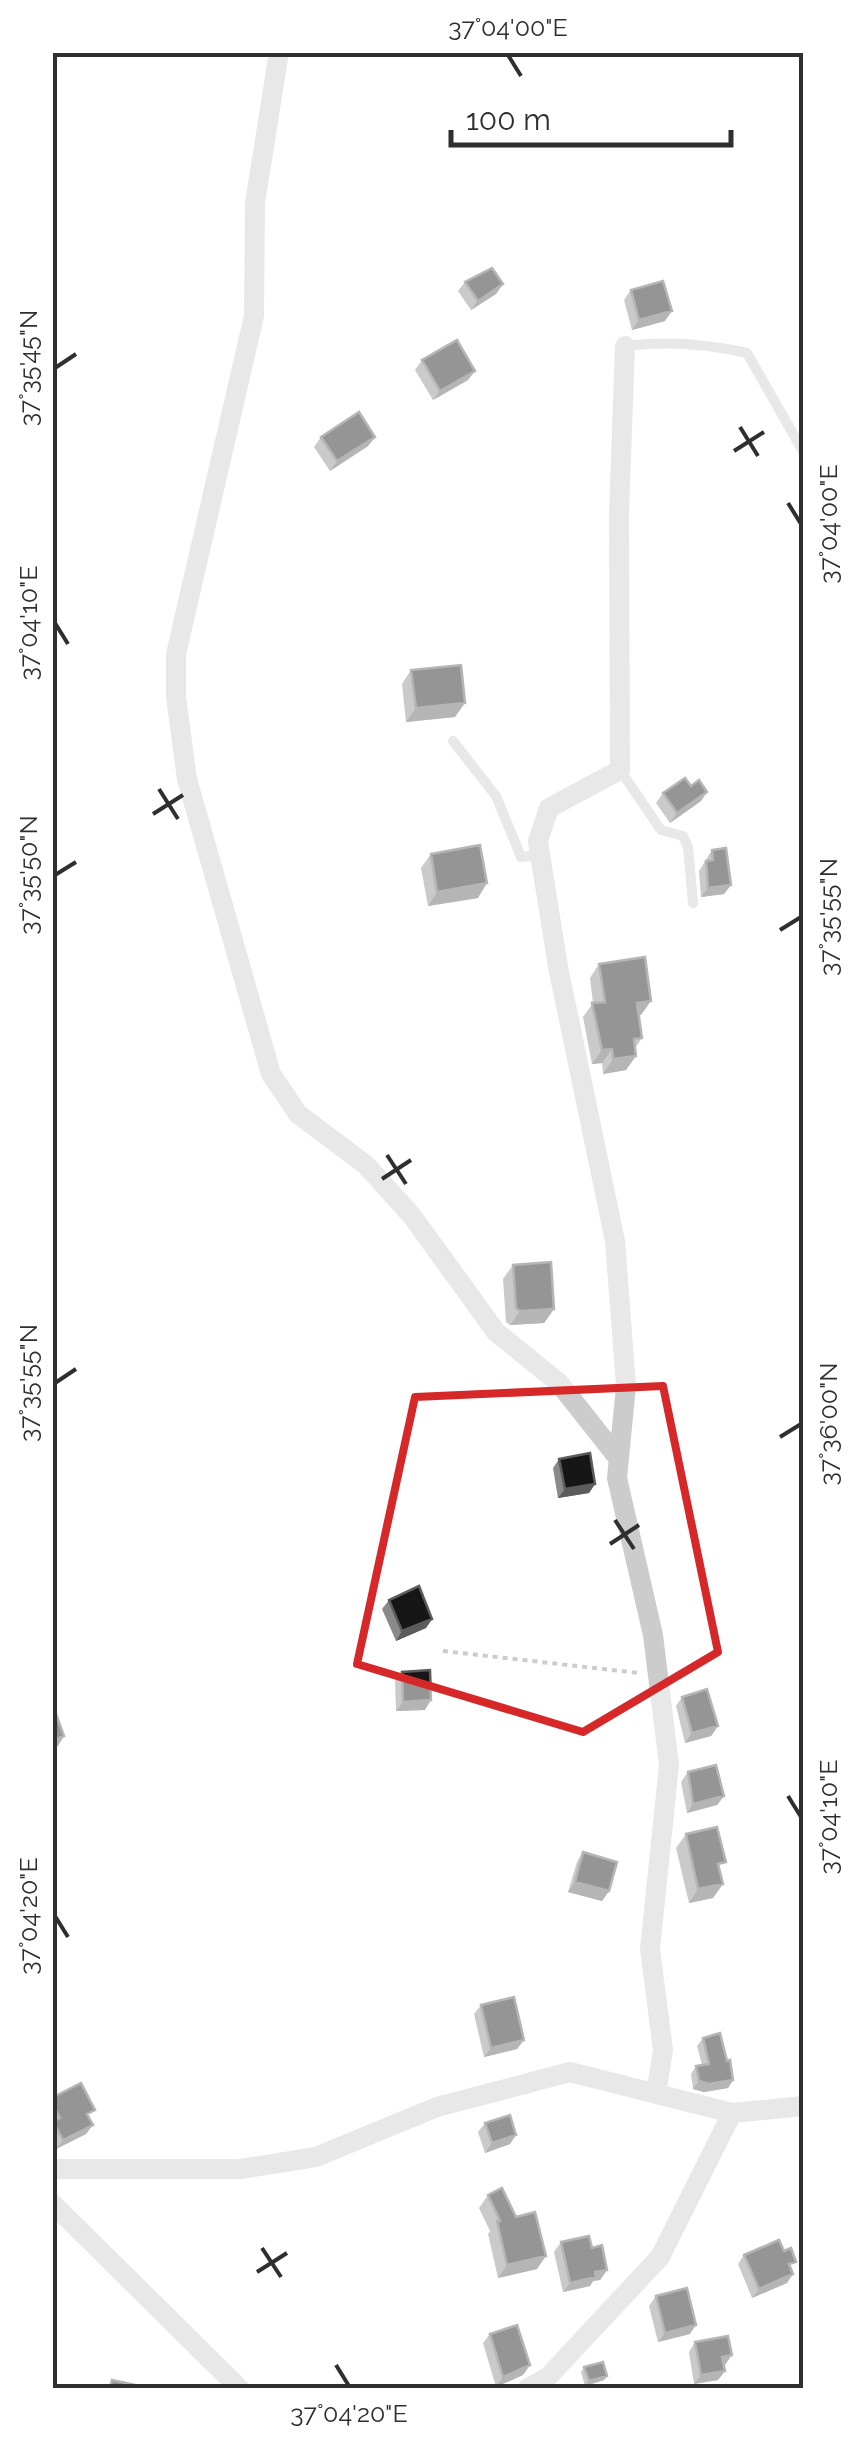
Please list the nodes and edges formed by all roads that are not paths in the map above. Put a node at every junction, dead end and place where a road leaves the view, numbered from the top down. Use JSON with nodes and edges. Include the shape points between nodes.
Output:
{"nodes":[{"id":1,"x":280,"y":52,"type":"edge"},
{"id":2,"x":625,"y":346,"type":"joint"},
{"id":3,"x":804,"y":454,"type":"edge"},
{"id":4,"x":453,"y":740,"type":"dead end"},
{"id":5,"x":620,"y":770,"type":"junction"},
{"id":6,"x":541,"y":855,"type":"junction"},
{"id":7,"x":693,"y":903,"type":"dead end"},
{"id":8,"x":619,"y":1459,"type":"junction"},
{"id":9,"x":656,"y":2094,"type":"junction"},
{"id":10,"x":804,"y":2106,"type":"edge"},
{"id":11,"x":732,"y":2113,"type":"junction"},
{"id":12,"x":52,"y":2169,"type":"edge"},
{"id":13,"x":52,"y":2203,"type":"edge"},
{"id":14,"x":239,"y":2388,"type":"edge"},
{"id":15,"x":528,"y":2388,"type":"edge"}],
"edges":[{"from":1,"to":8,"type":"street","via":[[255,203],[254,316],[176,654],[187,779],[270,1074],[298,1114],[366,1164],[496,1332],[559,1383]]},
{"from":2,"to":3,"type":"lane","via":[[713,345],[747,352]]},
{"from":2,"to":5,"type":"street","via":[[618,513]]},
{"from":4,"to":6,"type":"lane","via":[[496,796],[522,857]]},
{"from":5,"to":6,"type":"street","via":[[549,808],[538,841]]},
{"from":5,"to":7,"type":"lane","via":[[661,830],[684,836]]},
{"from":6,"to":8,"type":"street","via":[[616,1242],[626,1386]]},
{"from":8,"to":9,"type":"street","via":[[617,1478],[653,1635],[669,1765],[650,1949],[663,2050]]},
{"from":9,"to":11,"type":"street"},
{"from":9,"to":12,"type":"street","via":[[570,2072],[437,2107],[316,2158],[240,2169]]},
{"from":10,"to":11,"type":"street"},
{"from":11,"to":15,"type":"street","via":[[660,2256],[548,2377]]},
{"from":13,"to":14,"type":"street"}]}
